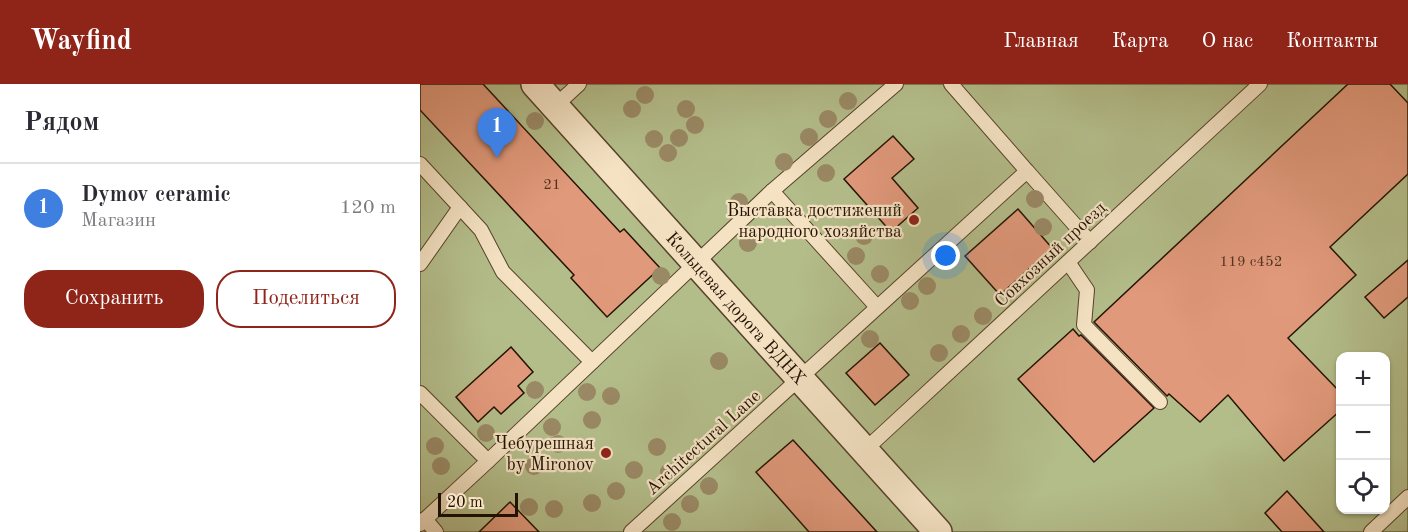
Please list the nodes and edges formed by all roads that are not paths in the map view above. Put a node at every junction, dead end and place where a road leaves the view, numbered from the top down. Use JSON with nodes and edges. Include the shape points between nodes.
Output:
{"nodes":[{"id":1,"x":536,"y":84,"type":"edge"},
{"id":2,"x":579,"y":84,"type":"edge"},
{"id":3,"x":896,"y":84,"type":"edge"},
{"id":4,"x":951,"y":84,"type":"edge"},
{"id":5,"x":1260,"y":84,"type":"edge"},
{"id":6,"x":555,"y":106,"type":"junction"},
{"id":7,"x":420,"y":164,"type":"edge"},
{"id":8,"x":1027,"y":171,"type":"junction"},
{"id":9,"x":772,"y":191,"type":"junction"},
{"id":10,"x":460,"y":207,"type":"junction"},
{"id":11,"x":1090,"y":242,"type":"junction"},
{"id":12,"x":1068,"y":262,"type":"junction"},
{"id":13,"x":420,"y":264,"type":"edge"},
{"id":14,"x":695,"y":264,"type":"junction"},
{"id":15,"x":877,"y":308,"type":"junction"},
{"id":16,"x":592,"y":362,"type":"junction"},
{"id":17,"x":800,"y":378,"type":"junction"},
{"id":18,"x":420,"y":393,"type":"edge"},
{"id":19,"x":1160,"y":402,"type":"dead end"},
{"id":20,"x":865,"y":450,"type":"junction"},
{"id":21,"x":488,"y":462,"type":"junction"},
{"id":22,"x":1408,"y":497,"type":"edge"},
{"id":23,"x":422,"y":522,"type":"edge"},
{"id":24,"x":436,"y":532,"type":"edge"},
{"id":25,"x":631,"y":532,"type":"edge"},
{"id":26,"x":938,"y":532,"type":"edge"},
{"id":27,"x":1371,"y":532,"type":"edge"}],
"edges":[{"from":1,"to":6,"type":"street","name":"Кольцевая дорога ВДНХ"},
{"from":2,"to":6,"type":"lane"},
{"from":3,"to":9,"type":"lane"},
{"from":4,"to":8,"type":"lane"},
{"from":5,"to":11,"type":"lane","name":"Совхозный проезд"},
{"from":6,"to":14,"type":"street","name":"Кольцевая дорога ВДНХ"},
{"from":7,"to":10,"type":"lane"},
{"from":8,"to":11,"type":"lane"},
{"from":8,"to":15,"type":"lane","name":"Architectural Lane"},
{"from":9,"to":14,"type":"lane"},
{"from":9,"to":15,"type":"lane"},
{"from":10,"to":13,"type":"lane"},
{"from":10,"to":16,"type":"lane","via":[[481,230],[503,272]]},
{"from":11,"to":12,"type":"lane","name":"Совхозный проезд"},
{"from":12,"to":19,"type":"lane","via":[[1088,290],[1084,325]]},
{"from":12,"to":20,"type":"lane","name":"Совхозный проезд"},
{"from":14,"to":16,"type":"lane"},
{"from":14,"to":17,"type":"street","name":"Кольцевая дорога ВДНХ"},
{"from":15,"to":17,"type":"lane","name":"Architectural Lane"},
{"from":16,"to":21,"type":"lane"},
{"from":17,"to":20,"type":"street","name":"Кольцевая дорога ВДНХ"},
{"from":17,"to":25,"type":"lane","name":"Architectural Lane"},
{"from":18,"to":21,"type":"lane"},
{"from":20,"to":26,"type":"street","name":"Кольцевая дорога ВДНХ"},
{"from":21,"to":23,"type":"lane"},
{"from":22,"to":27,"type":"lane"},
{"from":23,"to":24,"type":"lane"}]}
